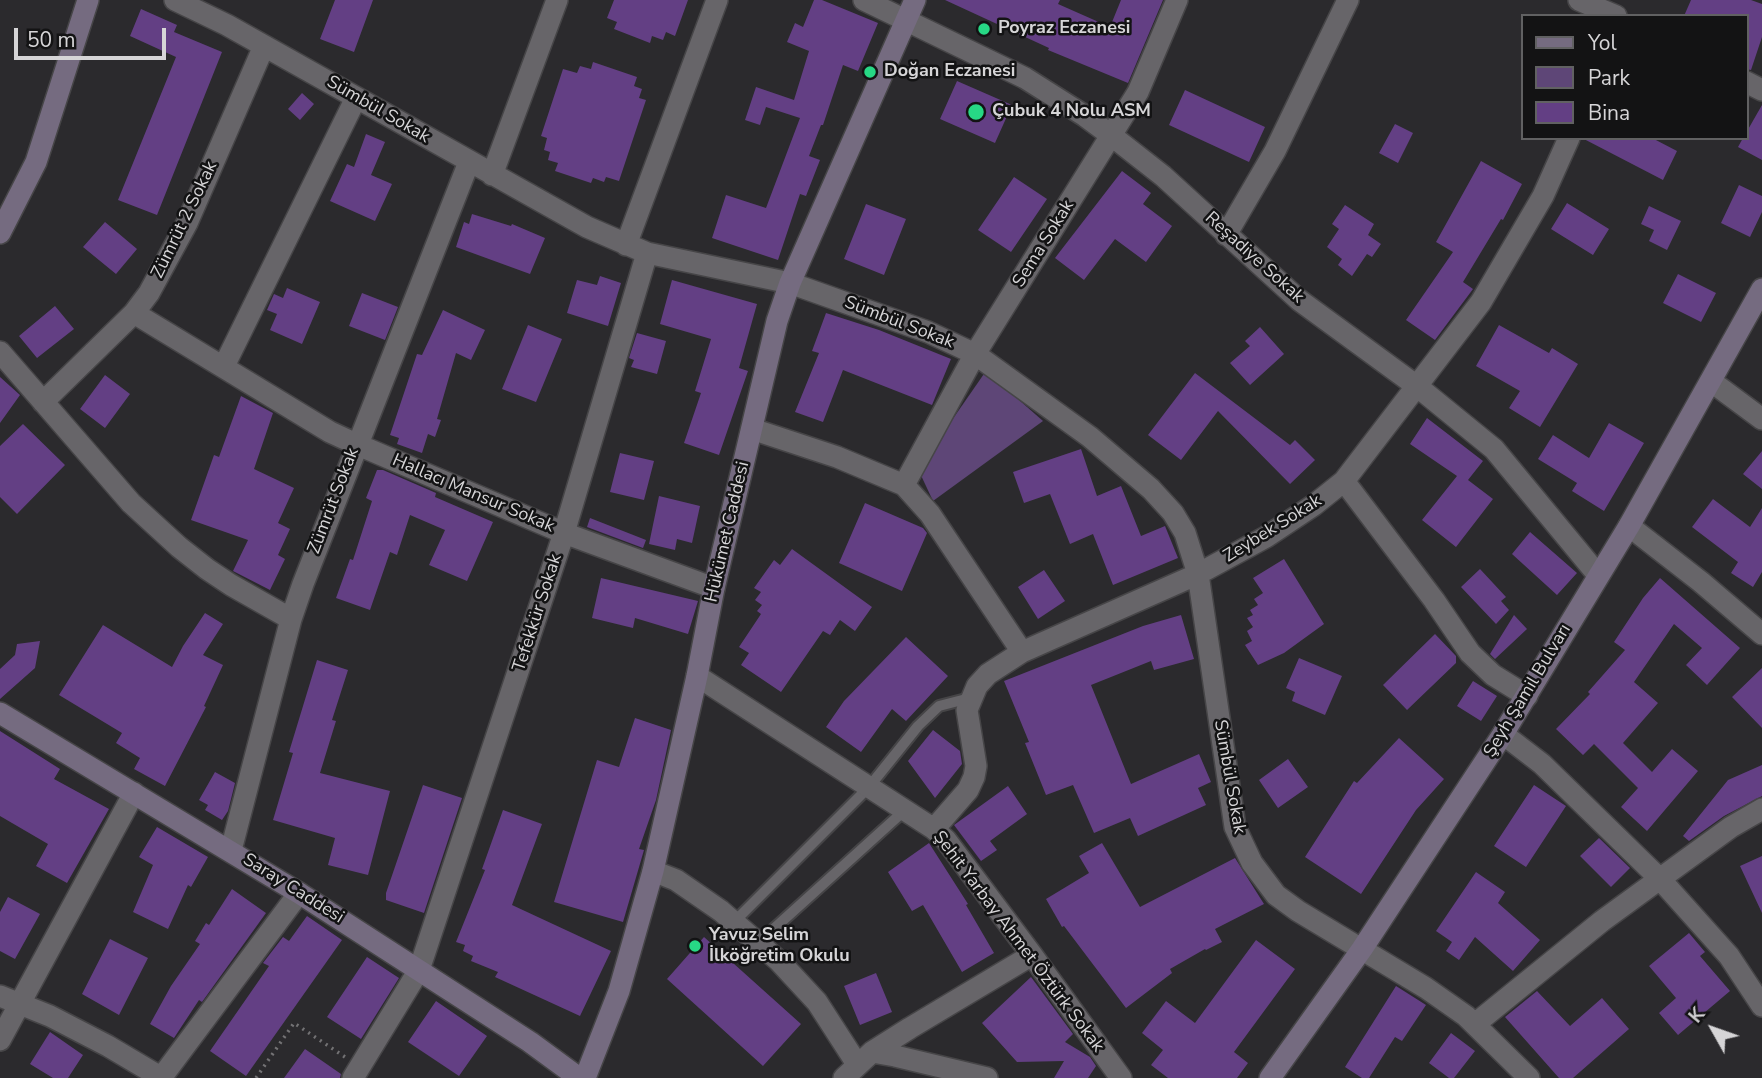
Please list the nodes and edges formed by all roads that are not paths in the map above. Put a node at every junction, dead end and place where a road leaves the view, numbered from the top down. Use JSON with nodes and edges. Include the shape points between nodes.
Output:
{"nodes":[{"id":1,"x":88,"y":0,"type":"edge"},
{"id":2,"x":175,"y":0,"type":"edge"},
{"id":3,"x":557,"y":0,"type":"edge"},
{"id":4,"x":717,"y":0,"type":"edge"},
{"id":5,"x":864,"y":0,"type":"edge"},
{"id":6,"x":915,"y":0,"type":"edge"},
{"id":7,"x":1177,"y":0,"type":"edge"},
{"id":8,"x":1348,"y":0,"type":"edge"},
{"id":9,"x":1579,"y":0,"type":"edge"},
{"id":10,"x":1612,"y":14,"type":"edge"},
{"id":11,"x":906,"y":21,"type":"junction"},
{"id":12,"x":264,"y":46,"type":"junction"},
{"id":13,"x":356,"y":98,"type":"junction"},
{"id":14,"x":1112,"y":136,"type":"junction"},
{"id":15,"x":1568,"y":140,"type":"edge"},
{"id":16,"x":469,"y":162,"type":"junction"},
{"id":17,"x":492,"y":175,"type":"junction"},
{"id":18,"x":0,"y":233,"type":"edge"},
{"id":19,"x":1226,"y":235,"type":"junction"},
{"id":20,"x":626,"y":245,"type":"junction"},
{"id":21,"x":647,"y":253,"type":"junction"},
{"id":22,"x":790,"y":284,"type":"junction"},
{"id":23,"x":1762,"y":289,"type":"edge"},
{"id":24,"x":134,"y":313,"type":"junction"},
{"id":25,"x":0,"y":352,"type":"edge"},
{"id":26,"x":975,"y":354,"type":"junction"},
{"id":27,"x":224,"y":366,"type":"junction"},
{"id":28,"x":1712,"y":382,"type":"junction"},
{"id":29,"x":1418,"y":387,"type":"junction"},
{"id":30,"x":43,"y":402,"type":"junction"},
{"id":31,"x":1762,"y":419,"type":"edge"},
{"id":32,"x":752,"y":429,"type":"junction"},
{"id":33,"x":356,"y":444,"type":"junction"},
{"id":34,"x":1344,"y":481,"type":"junction"},
{"id":35,"x":904,"y":485,"type":"junction"},
{"id":36,"x":1629,"y":526,"type":"junction"},
{"id":37,"x":565,"y":533,"type":"junction"},
{"id":38,"x":1198,"y":574,"type":"junction"},
{"id":39,"x":1598,"y":575,"type":"junction"},
{"id":40,"x":714,"y":588,"type":"junction"},
{"id":41,"x":291,"y":618,"type":"junction"},
{"id":42,"x":1762,"y":634,"type":"edge"},
{"id":43,"x":1022,"y":652,"type":"junction"},
{"id":44,"x":697,"y":677,"type":"junction"},
{"id":45,"x":1527,"y":696,"type":"junction"},
{"id":46,"x":970,"y":698,"type":"junction"},
{"id":47,"x":0,"y":713,"type":"edge"},
{"id":48,"x":1503,"y":734,"type":"junction"},
{"id":49,"x":869,"y":787,"type":"junction"},
{"id":50,"x":134,"y":793,"type":"junction"},
{"id":51,"x":1762,"y":809,"type":"edge"},
{"id":52,"x":905,"y":810,"type":"junction"},
{"id":53,"x":934,"y":829,"type":"junction"},
{"id":54,"x":231,"y":850,"type":"junction"},
{"id":55,"x":653,"y":871,"type":"junction"},
{"id":56,"x":1660,"y":879,"type":"junction"},
{"id":57,"x":299,"y":893,"type":"junction"},
{"id":58,"x":734,"y":922,"type":"junction"},
{"id":59,"x":758,"y":943,"type":"junction"},
{"id":60,"x":1362,"y":949,"type":"junction"},
{"id":61,"x":1032,"y":955,"type":"junction"},
{"id":62,"x":419,"y":970,"type":"junction"},
{"id":63,"x":10,"y":999,"type":"edge"},
{"id":64,"x":1762,"y":1006,"type":"edge"},
{"id":65,"x":1475,"y":1024,"type":"junction"},
{"id":66,"x":0,"y":1040,"type":"edge"},
{"id":67,"x":858,"y":1065,"type":"edge"},
{"id":68,"x":356,"y":1073,"type":"edge"},
{"id":69,"x":161,"y":1078,"type":"edge"},
{"id":70,"x":579,"y":1078,"type":"edge"},
{"id":71,"x":585,"y":1078,"type":"edge"},
{"id":72,"x":987,"y":1078,"type":"edge"},
{"id":73,"x":1121,"y":1078,"type":"edge"},
{"id":74,"x":1270,"y":1078,"type":"edge"},
{"id":75,"x":1529,"y":1078,"type":"edge"}],
"edges":[{"from":1,"to":18,"type":"main road","via":[[36,162]]},
{"from":2,"to":12,"type":"street","name":"Sümbül Sokak"},
{"from":3,"to":17,"type":"street"},
{"from":4,"to":20,"type":"street"},
{"from":5,"to":11,"type":"street","name":"Reşadiye Sokak"},
{"from":6,"to":11,"type":"main road","name":"Hükümet Caddesi"},
{"from":7,"to":14,"type":"street","name":"Sema Sokak","via":[[1138,92]]},
{"from":8,"to":19,"type":"street","via":[[1275,151]]},
{"from":9,"to":10,"type":"street"},
{"from":11,"to":14,"type":"street","name":"Reşadiye Sokak","via":[[1025,78]]},
{"from":11,"to":22,"type":"main road","name":"Hükümet Caddesi"},
{"from":12,"to":13,"type":"street","name":"Sümbül Sokak"},
{"from":12,"to":24,"type":"street","name":"Zümrüt 2 Sokak","via":[[187,223]]},
{"from":13,"to":16,"type":"street","name":"Sümbül Sokak"},
{"from":13,"to":27,"type":"street"},
{"from":14,"to":19,"type":"street","name":"Reşadiye Sokak"},
{"from":14,"to":26,"type":"street","name":"Sema Sokak"},
{"from":15,"to":29,"type":"street","name":"Zeybek Sokak","via":[[1543,196],[1481,302]]},
{"from":16,"to":17,"type":"street","name":"Sümbül Sokak"},
{"from":16,"to":33,"type":"street","name":"Zümrüt Sokak"},
{"from":17,"to":20,"type":"street","name":"Sümbül Sokak"},
{"from":19,"to":29,"type":"street","name":"Reşadiye Sokak","via":[[1299,300]]},
{"from":20,"to":21,"type":"street","name":"Sümbül Sokak"},
{"from":21,"to":22,"type":"street","name":"Sümbül Sokak"},
{"from":21,"to":37,"type":"street","name":"Tefekkür Sokak"},
{"from":22,"to":26,"type":"street","name":"Sümbül Sokak","via":[[928,332]]},
{"from":22,"to":32,"type":"main road","name":"Hükümet Caddesi"},
{"from":23,"to":28,"type":"main road","name":"Şeyh Şamil Bulvarı"},
{"from":24,"to":27,"type":"street","name":"Hallacı Mansur Sokak"},
{"from":24,"to":30,"type":"street","name":"Zümrüt 2 Sokak"},
{"from":25,"to":30,"type":"street"},
{"from":26,"to":35,"type":"street","name":"Sema Sokak"},
{"from":26,"to":38,"type":"street","name":"Sümbül Sokak","via":[[1090,437],[1151,489],[1185,533]]},
{"from":27,"to":33,"type":"street","name":"Hallacı Mansur Sokak"},
{"from":28,"to":31,"type":"street"},
{"from":28,"to":36,"type":"main road","name":"Şeyh Şamil Bulvarı"},
{"from":29,"to":34,"type":"street","name":"Zeybek Sokak"},
{"from":29,"to":39,"type":"street","name":"Reşadiye Sokak","via":[[1494,449]]},
{"from":30,"to":41,"type":"street","via":[[131,503],[179,547],[231,585]]},
{"from":32,"to":35,"type":"street"},
{"from":32,"to":40,"type":"main road","name":"Hükümet Caddesi"},
{"from":33,"to":37,"type":"street","name":"Hallacı Mansur Sokak"},
{"from":33,"to":41,"type":"street","name":"Zümrüt Sokak"},
{"from":34,"to":38,"type":"street","name":"Zeybek Sokak","via":[[1276,531]]},
{"from":34,"to":45,"type":"street","via":[[1470,653],[1493,675]]},
{"from":35,"to":43,"type":"street","via":[[930,514]]},
{"from":36,"to":39,"type":"main road","name":"Şeyh Şamil Bulvarı"},
{"from":36,"to":42,"type":"street"},
{"from":37,"to":40,"type":"street","name":"Hallacı Mansur Sokak"},
{"from":37,"to":62,"type":"street","name":"Tefekkür Sokak"},
{"from":38,"to":43,"type":"street","name":"Zeybek Sokak"},
{"from":38,"to":60,"type":"street","name":"Sümbül Sokak","via":[[1233,815],[1242,847],[1276,895]]},
{"from":39,"to":45,"type":"main road","name":"Şeyh Şamil Bulvarı"},
{"from":40,"to":44,"type":"main road","name":"Hükümet Caddesi"},
{"from":41,"to":54,"type":"street","name":"Zümrüt Sokak"},
{"from":43,"to":46,"type":"street","name":"Zeybek Sokak","via":[[988,674]]},
{"from":44,"to":49,"type":"street","name":"Şehit Yarbay Ahmet Öztürk Sokak"},
{"from":44,"to":55,"type":"main road","name":"Hükümet Caddesi"},
{"from":45,"to":48,"type":"main road","name":"Şeyh Şamil Bulvarı"},
{"from":46,"to":49,"type":"lane","via":[[939,706]]},
{"from":46,"to":53,"type":"street","via":[[967,710],[974,777]]},
{"from":47,"to":50,"type":"main road","name":"Saray Caddesi"},
{"from":48,"to":56,"type":"street","via":[[1562,783]]},
{"from":48,"to":60,"type":"main road","name":"Şeyh Şamil Bulvarı"},
{"from":49,"to":52,"type":"street","name":"Şehit Yarbay Ahmet Öztürk Sokak"},
{"from":49,"to":58,"type":"lane"},
{"from":50,"to":54,"type":"main road","name":"Saray Caddesi"},
{"from":50,"to":63,"type":"street"},
{"from":51,"to":56,"type":"street"},
{"from":52,"to":53,"type":"street","name":"Şehit Yarbay Ahmet Öztürk Sokak"},
{"from":52,"to":59,"type":"lane"},
{"from":53,"to":61,"type":"street","name":"Şehit Yarbay Ahmet Öztürk Sokak"},
{"from":54,"to":57,"type":"main road","name":"Saray Caddesi"},
{"from":55,"to":58,"type":"street","via":[[676,880]]},
{"from":55,"to":71,"type":"main road","name":"Hükümet Caddesi","via":[[620,991]]},
{"from":56,"to":64,"type":"street","via":[[1729,956]]},
{"from":56,"to":65,"type":"street"},
{"from":57,"to":62,"type":"main road","name":"Saray Caddesi"},
{"from":57,"to":69,"type":"street"},
{"from":58,"to":59,"type":"street"},
{"from":59,"to":67,"type":"street","via":[[817,1002]]},
{"from":60,"to":65,"type":"street","name":"Sümbül Sokak"},
{"from":60,"to":74,"type":"main road","name":"Şeyh Şamil Bulvarı"},
{"from":61,"to":67,"type":"street"},
{"from":61,"to":73,"type":"street","name":"Şehit Yarbay Ahmet Öztürk Sokak"},
{"from":62,"to":68,"type":"street","name":"Tefekkür Sokak"},
{"from":62,"to":70,"type":"main road","name":"Saray Caddesi"},
{"from":63,"to":66,"type":"street"},
{"from":63,"to":69,"type":"street","via":[[108,1046]]},
{"from":65,"to":75,"type":"street","name":"Sümbül Sokak"},
{"from":67,"to":72,"type":"street","via":[[895,1056]]}]}
